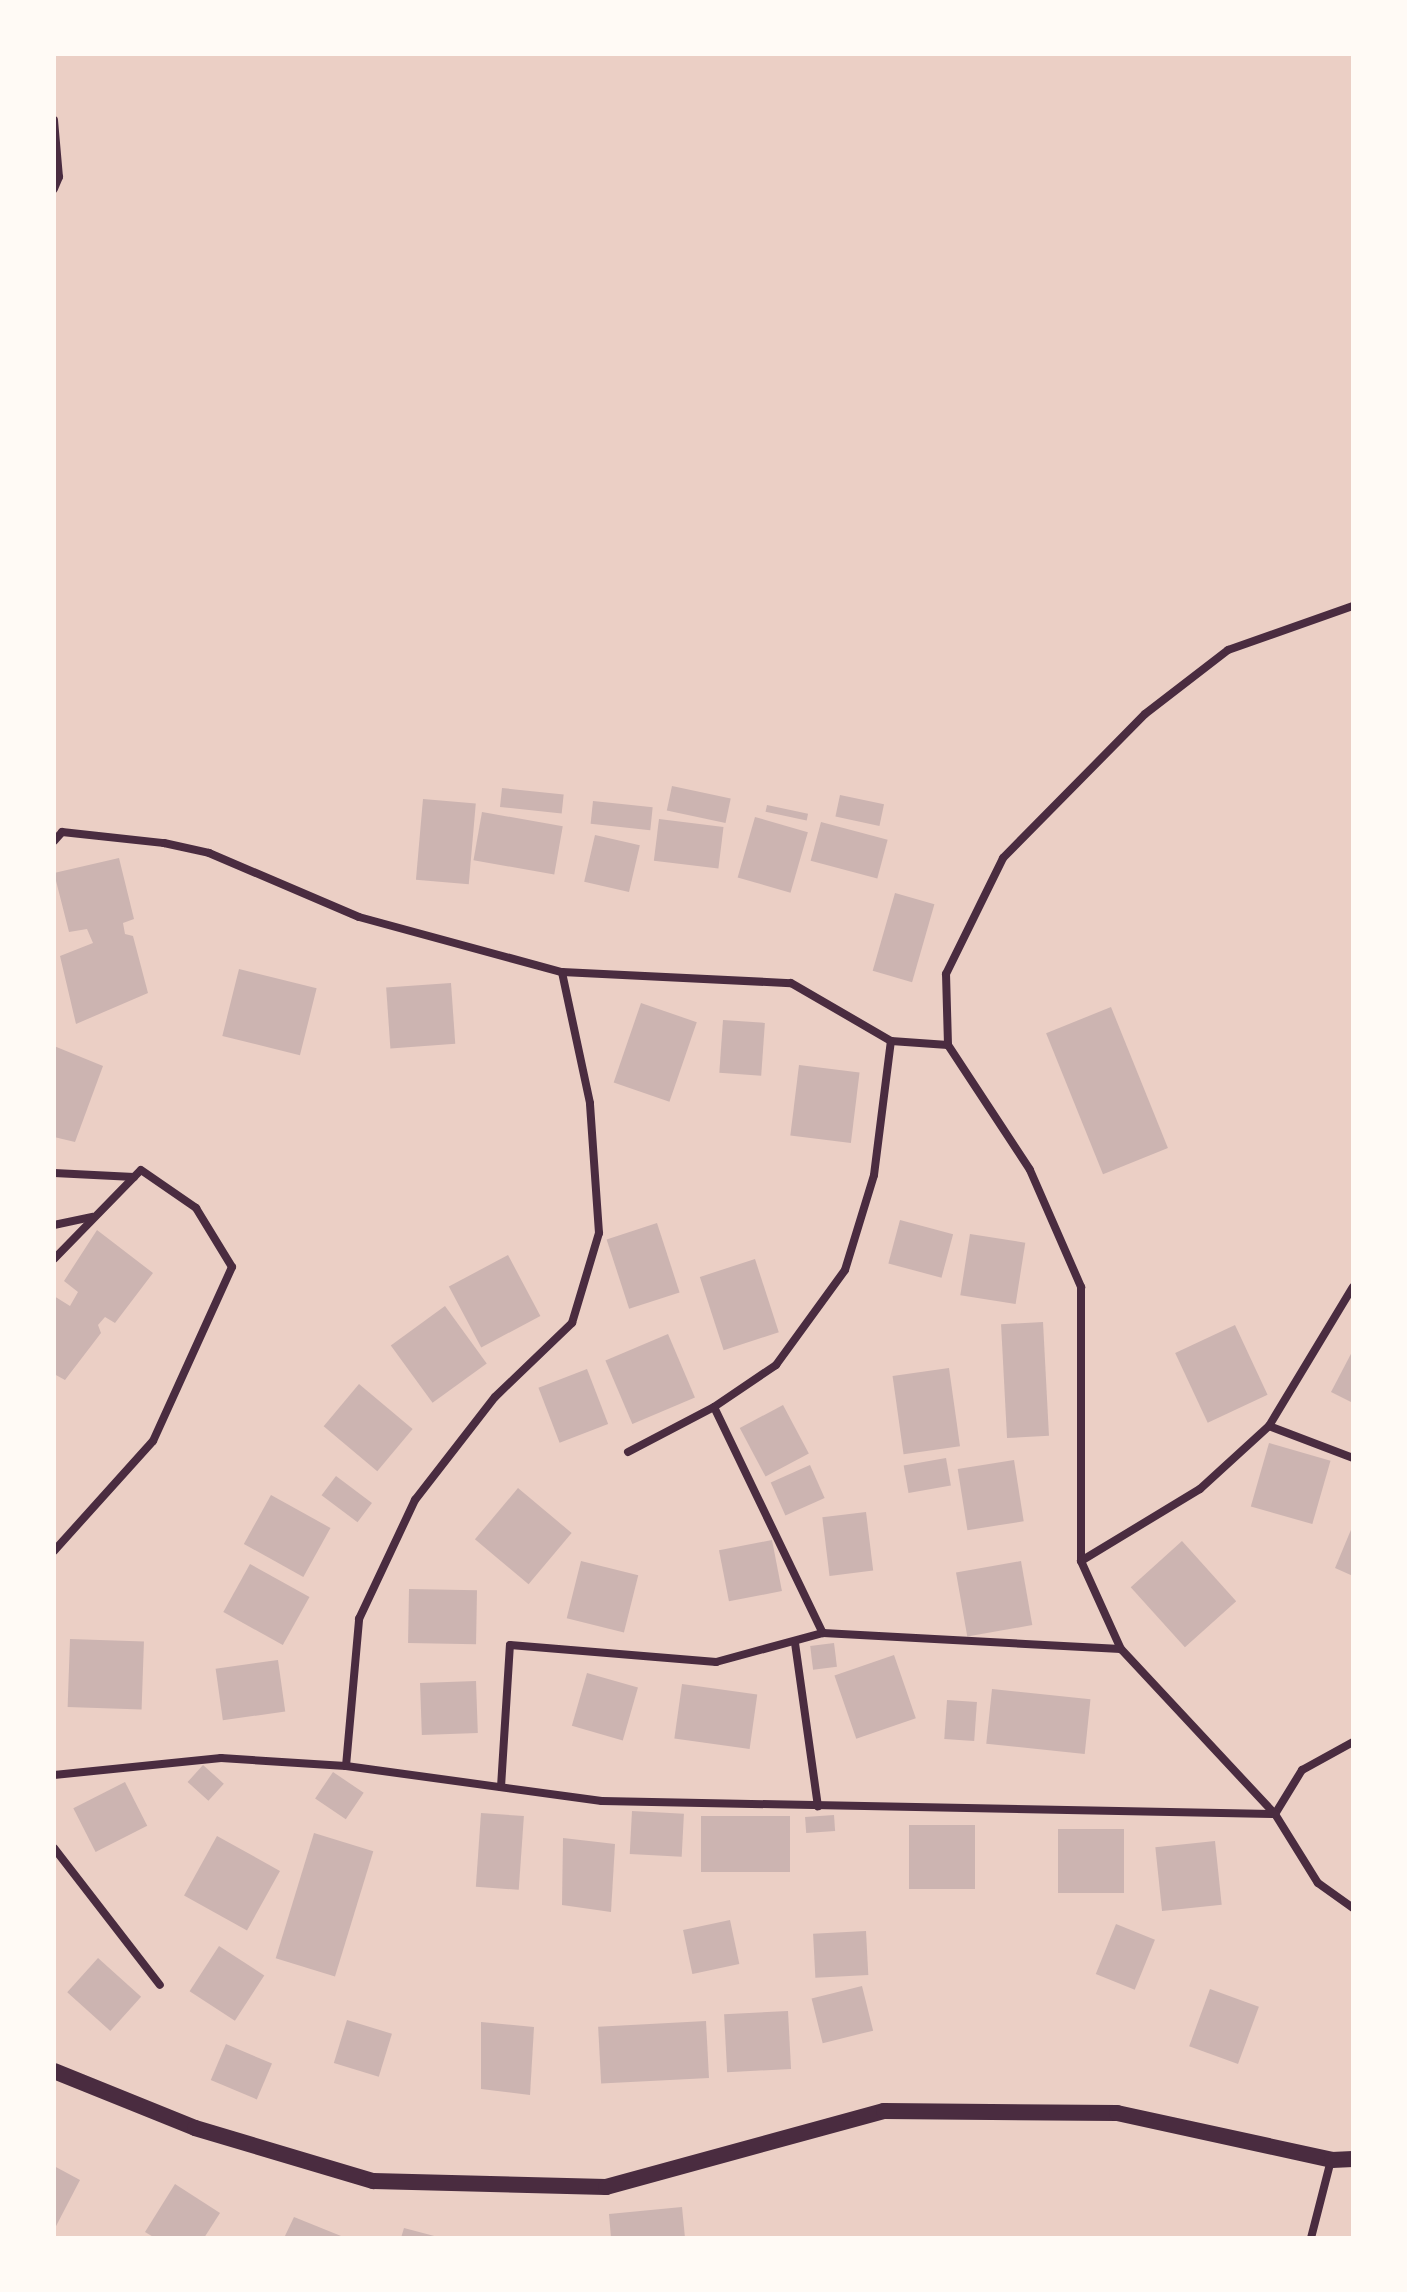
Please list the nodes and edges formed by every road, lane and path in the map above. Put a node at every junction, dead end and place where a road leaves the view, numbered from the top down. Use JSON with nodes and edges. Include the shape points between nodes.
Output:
{"nodes":[{"id":1,"x":54,"y":120,"type":"edge"},
{"id":2,"x":56,"y":180,"type":"edge"},
{"id":3,"x":54,"y":189,"type":"edge"},
{"id":4,"x":1353,"y":606,"type":"edge"},
{"id":5,"x":54,"y":841,"type":"edge"},
{"id":6,"x":562,"y":972,"type":"junction"},
{"id":7,"x":891,"y":1041,"type":"junction"},
{"id":8,"x":948,"y":1045,"type":"junction"},
{"id":9,"x":54,"y":1173,"type":"edge"},
{"id":10,"x":134,"y":1177,"type":"junction"},
{"id":11,"x":94,"y":1217,"type":"junction"},
{"id":12,"x":54,"y":1225,"type":"edge"},
{"id":13,"x":54,"y":1259,"type":"edge"},
{"id":14,"x":1353,"y":1287,"type":"edge"},
{"id":15,"x":714,"y":1407,"type":"junction"},
{"id":16,"x":1269,"y":1426,"type":"junction"},
{"id":17,"x":628,"y":1452,"type":"dead end"},
{"id":18,"x":1353,"y":1458,"type":"edge"},
{"id":19,"x":54,"y":1551,"type":"edge"},
{"id":20,"x":1081,"y":1561,"type":"junction"},
{"id":21,"x":823,"y":1633,"type":"junction"},
{"id":22,"x":795,"y":1643,"type":"junction"},
{"id":23,"x":1121,"y":1649,"type":"junction"},
{"id":24,"x":1350,"y":1745,"type":"edge"},
{"id":25,"x":346,"y":1766,"type":"junction"},
{"id":26,"x":54,"y":1775,"type":"edge"},
{"id":27,"x":501,"y":1787,"type":"junction"},
{"id":28,"x":818,"y":1806,"type":"junction"},
{"id":29,"x":1275,"y":1814,"type":"junction"},
{"id":30,"x":54,"y":1848,"type":"edge"},
{"id":31,"x":1353,"y":1908,"type":"edge"},
{"id":32,"x":160,"y":1985,"type":"dead end"},
{"id":33,"x":54,"y":2071,"type":"edge"},
{"id":34,"x":1353,"y":2159,"type":"edge"},
{"id":35,"x":1332,"y":2160,"type":"junction"},
{"id":36,"x":1311,"y":2238,"type":"edge"}],
"edges":[{"from":1,"to":2,"type":"street"},
{"from":2,"to":3,"type":"street"},
{"from":4,"to":8,"type":"street","via":[[1228,650],[1145,714],[1003,858],[946,974]]},
{"from":5,"to":6,"type":"street","via":[[62,832],[209,853],[359,917]]},
{"from":6,"to":7,"type":"street","via":[[791,983]]},
{"from":6,"to":25,"type":"street","via":[[590,1103],[599,1233],[572,1323],[495,1397],[415,1500],[359,1619]]},
{"from":7,"to":8,"type":"street"},
{"from":7,"to":15,"type":"street","via":[[874,1175],[845,1270],[776,1365]]},
{"from":8,"to":20,"type":"street","via":[[1030,1170],[1081,1287]]},
{"from":9,"to":10,"type":"street"},
{"from":10,"to":11,"type":"street"},
{"from":10,"to":19,"type":"street","via":[[141,1170],[196,1208],[232,1267],[153,1441]]},
{"from":11,"to":12,"type":"street"},
{"from":11,"to":13,"type":"street"},
{"from":14,"to":16,"type":"street"},
{"from":15,"to":17,"type":"street"},
{"from":15,"to":21,"type":"street"},
{"from":16,"to":18,"type":"street"},
{"from":16,"to":20,"type":"street","via":[[1200,1489]]},
{"from":20,"to":23,"type":"street"},
{"from":21,"to":22,"type":"street"},
{"from":21,"to":23,"type":"street"},
{"from":22,"to":27,"type":"street","via":[[716,1662],[510,1645]]},
{"from":22,"to":28,"type":"street"},
{"from":23,"to":29,"type":"street"},
{"from":24,"to":29,"type":"street","via":[[1302,1770]]},
{"from":25,"to":26,"type":"street","via":[[221,1758]]},
{"from":25,"to":27,"type":"street"},
{"from":27,"to":28,"type":"street","via":[[602,1801]]},
{"from":28,"to":29,"type":"street"},
{"from":29,"to":31,"type":"street","via":[[1318,1883]]},
{"from":30,"to":32,"type":"street"},
{"from":33,"to":35,"type":"main road","via":[[195,2128],[373,2181],[606,2187],[884,2111],[1117,2113]]},
{"from":34,"to":35,"type":"main road"},
{"from":35,"to":36,"type":"street"}]}
